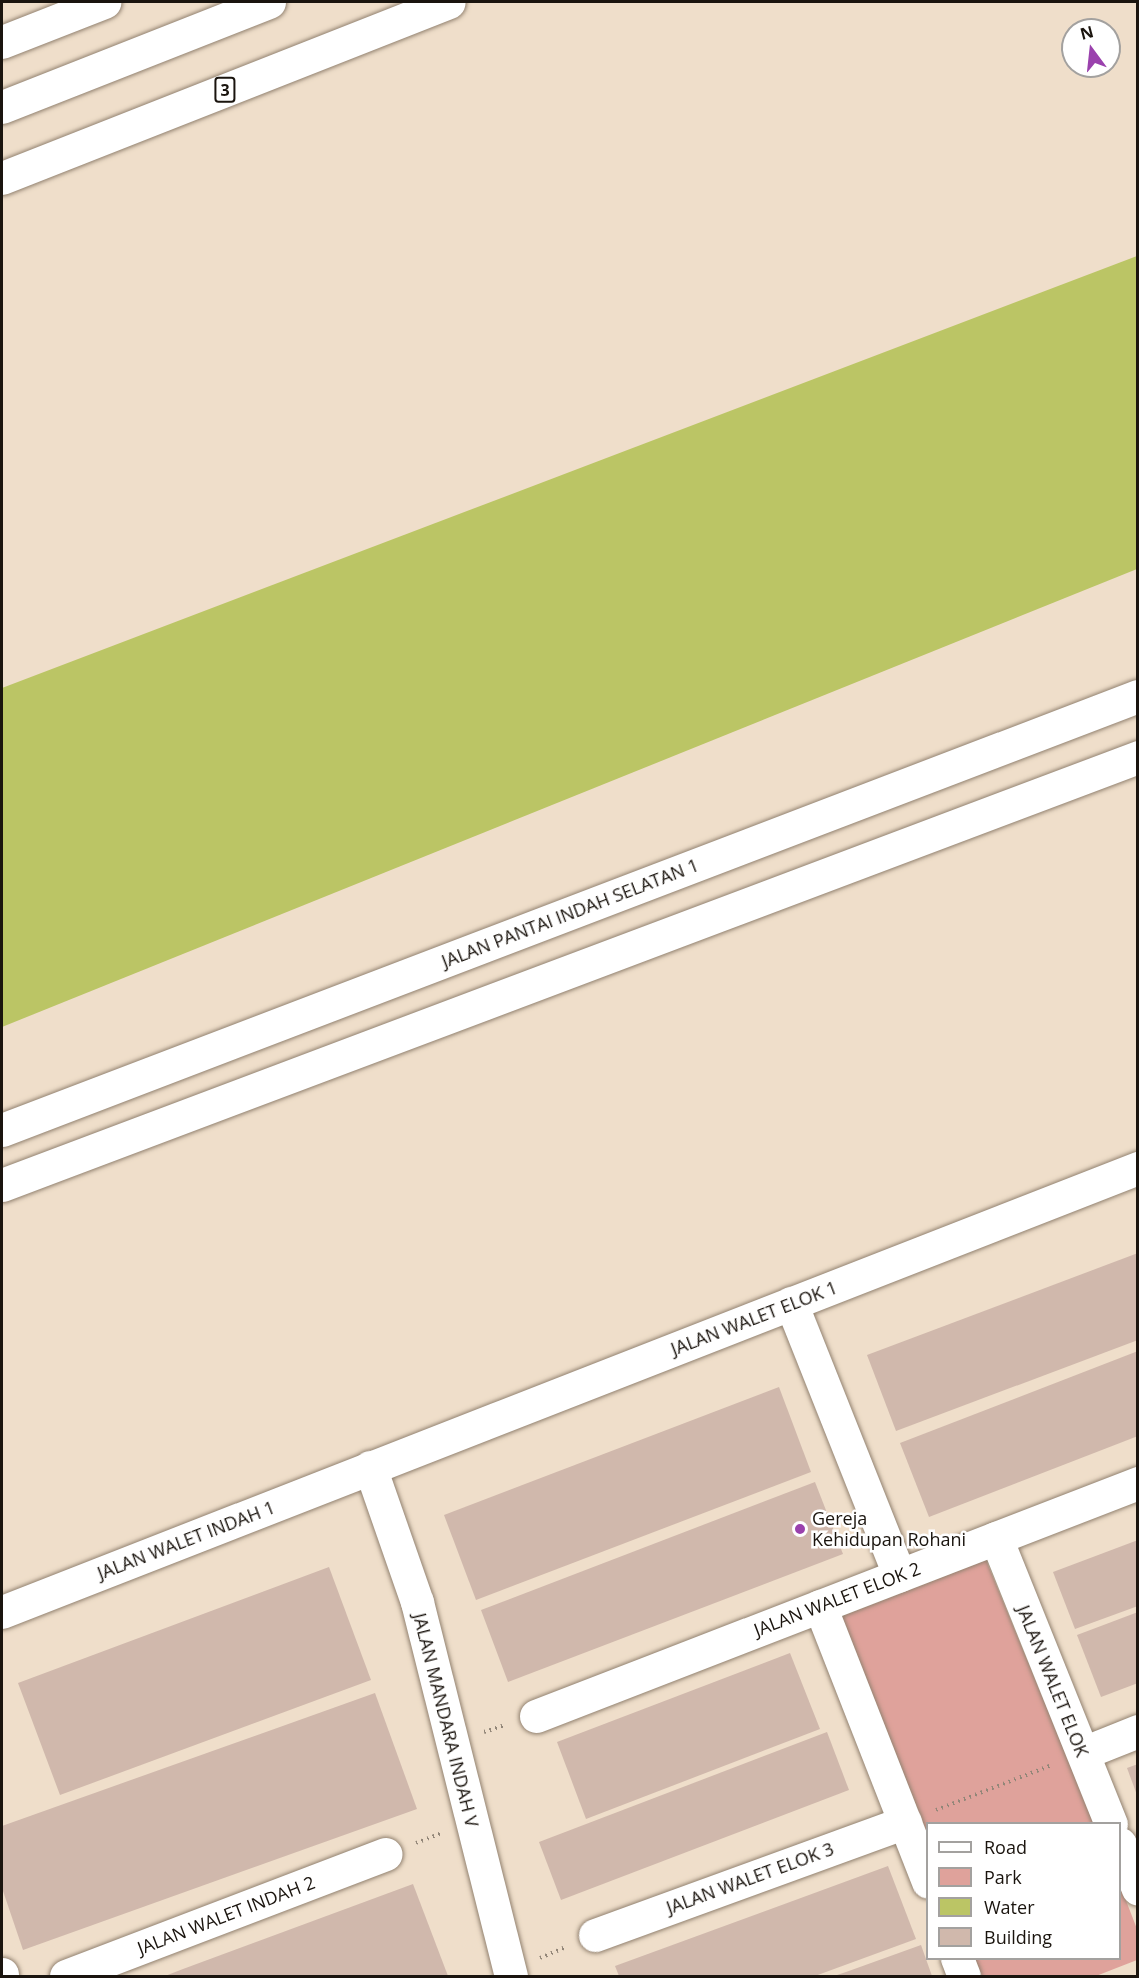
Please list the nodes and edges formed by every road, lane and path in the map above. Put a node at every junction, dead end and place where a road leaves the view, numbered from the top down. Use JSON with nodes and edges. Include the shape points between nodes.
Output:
{"nodes":[{"id":1,"x":104,"y":2,"type":"edge"},
{"id":2,"x":269,"y":2,"type":"edge"},
{"id":3,"x":449,"y":2,"type":"edge"},
{"id":4,"x":2,"y":42,"type":"edge"},
{"id":5,"x":2,"y":107,"type":"edge"},
{"id":6,"x":2,"y":178,"type":"edge"},
{"id":7,"x":1137,"y":696,"type":"edge"},
{"id":8,"x":1137,"y":757,"type":"edge"},
{"id":9,"x":2,"y":1130,"type":"edge"},
{"id":10,"x":1137,"y":1168,"type":"edge"},
{"id":11,"x":2,"y":1185,"type":"edge"},
{"id":12,"x":791,"y":1303,"type":"junction"},
{"id":13,"x":370,"y":1467,"type":"junction"},
{"id":14,"x":1137,"y":1483,"type":"edge"},
{"id":15,"x":996,"y":1538,"type":"junction"},
{"id":16,"x":899,"y":1575,"type":"junction"},
{"id":17,"x":820,"y":1606,"type":"junction"},
{"id":18,"x":2,"y":1612,"type":"edge"},
{"id":19,"x":536,"y":1716,"type":"joint"},
{"id":20,"x":1137,"y":1731,"type":"edge"},
{"id":21,"x":451,"y":1742,"type":"junction"},
{"id":22,"x":1083,"y":1753,"type":"junction"},
{"id":23,"x":471,"y":1822,"type":"junction"},
{"id":24,"x":905,"y":1822,"type":"junction"},
{"id":25,"x":1110,"y":1822,"type":"edge"},
{"id":26,"x":1121,"y":1849,"type":"edge"},
{"id":27,"x":386,"y":1854,"type":"joint"},
{"id":28,"x":926,"y":1879,"type":"edge"},
{"id":29,"x":1137,"y":1889,"type":"edge"},
{"id":30,"x":595,"y":1935,"type":"joint"},
{"id":31,"x":957,"y":1960,"type":"edge"},
{"id":32,"x":510,"y":1974,"type":"edge"},
{"id":33,"x":66,"y":1977,"type":"edge"},
{"id":34,"x":964,"y":1977,"type":"edge"}],
"edges":[{"from":1,"to":4,"type":"main road"},
{"from":2,"to":5,"type":"main road"},
{"from":3,"to":6,"type":"main road","number":"3"},
{"from":7,"to":9,"type":"main road","name":"JALAN PANTAI INDAH SELATAN 1"},
{"from":8,"to":11,"type":"main road"},
{"from":10,"to":12,"type":"main road","name":"JALAN WALET ELOK 1"},
{"from":12,"to":13,"type":"main road","name":"JALAN WALET ELOK 1"},
{"from":12,"to":16,"type":"main road"},
{"from":13,"to":18,"type":"main road","name":"JALAN WALET INDAH 1"},
{"from":13,"to":21,"type":"main road","name":"JALAN MANDARA INDAH V","via":[[417,1602]]},
{"from":14,"to":15,"type":"main road","name":"JALAN WALET ELOK 2"},
{"from":15,"to":16,"type":"main road","name":"JALAN WALET ELOK 2"},
{"from":15,"to":22,"type":"main road","name":"JALAN WALET ELOK"},
{"from":16,"to":17,"type":"main road","name":"JALAN WALET ELOK 2"},
{"from":17,"to":19,"type":"main road","name":"JALAN WALET ELOK 2"},
{"from":17,"to":24,"type":"main road"},
{"from":19,"to":21,"type":"path"},
{"from":20,"to":22,"type":"main road"},
{"from":21,"to":23,"type":"main road","name":"JALAN MANDARA INDAH V"},
{"from":22,"to":24,"type":"path"},
{"from":22,"to":25,"type":"main road","name":"JALAN WALET ELOK"},
{"from":23,"to":27,"type":"path"},
{"from":23,"to":32,"type":"main road","name":"JALAN MANDARA INDAH V"},
{"from":24,"to":28,"type":"main road"},
{"from":24,"to":30,"type":"main road","name":"JALAN WALET ELOK 3"},
{"from":26,"to":29,"type":"main road"},
{"from":27,"to":33,"type":"main road","name":"JALAN WALET INDAH 2"},
{"from":30,"to":32,"type":"path"},
{"from":31,"to":34,"type":"main road"}]}
